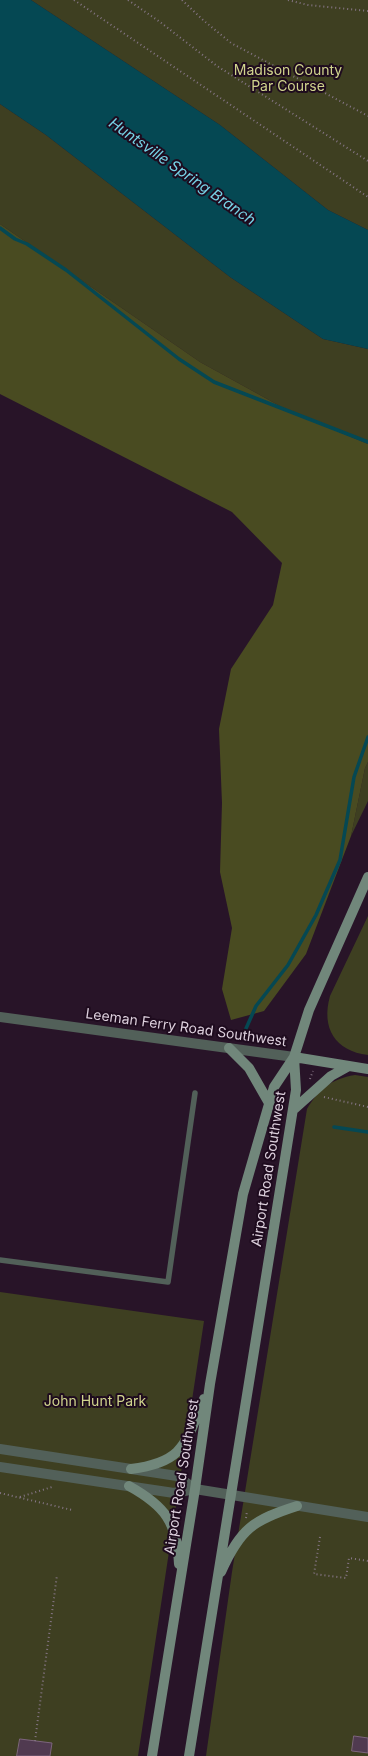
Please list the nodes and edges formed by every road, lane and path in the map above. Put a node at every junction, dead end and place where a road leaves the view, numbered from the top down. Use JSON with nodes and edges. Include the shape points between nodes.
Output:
{"nodes":[{"id":1,"x":74,"y":0,"type":"edge"},
{"id":2,"x":128,"y":0,"type":"edge"},
{"id":3,"x":182,"y":0,"type":"edge"},
{"id":4,"x":288,"y":0,"type":"edge"},
{"id":5,"x":368,"y":11,"type":"edge"},
{"id":6,"x":368,"y":116,"type":"edge"},
{"id":7,"x":368,"y":161,"type":"edge"},
{"id":8,"x":368,"y":197,"type":"edge"},
{"id":9,"x":368,"y":877,"type":"edge"},
{"id":10,"x":0,"y":1017,"type":"edge"},
{"id":11,"x":229,"y":1048,"type":"junction"},
{"id":12,"x":294,"y":1057,"type":"junction"},
{"id":13,"x":349,"y":1066,"type":"junction"},
{"id":14,"x":314,"y":1069,"type":"dead end"},
{"id":15,"x":368,"y":1069,"type":"edge"},
{"id":16,"x":310,"y":1079,"type":"dead end"},
{"id":17,"x":195,"y":1093,"type":"dead end"},
{"id":18,"x":322,"y":1097,"type":"dead end"},
{"id":19,"x":269,"y":1103,"type":"junction"},
{"id":20,"x":368,"y":1107,"type":"edge"},
{"id":21,"x":293,"y":1110,"type":"junction"},
{"id":22,"x":0,"y":1260,"type":"edge"},
{"id":23,"x":210,"y":1384,"type":"junction"},
{"id":24,"x":0,"y":1449,"type":"edge"},
{"id":25,"x":0,"y":1467,"type":"edge"},
{"id":26,"x":131,"y":1469,"type":"junction"},
{"id":27,"x":55,"y":1486,"type":"dead end"},
{"id":28,"x":128,"y":1486,"type":"junction"},
{"id":29,"x":195,"y":1489,"type":"junction"},
{"id":30,"x":0,"y":1493,"type":"edge"},
{"id":31,"x":230,"y":1494,"type":"junction"},
{"id":32,"x":20,"y":1497,"type":"junction"},
{"id":33,"x":297,"y":1506,"type":"junction"},
{"id":34,"x":72,"y":1510,"type":"dead end"},
{"id":35,"x":241,"y":1516,"type":"dead end"},
{"id":36,"x":245,"y":1517,"type":"dead end"},
{"id":37,"x":368,"y":1517,"type":"edge"},
{"id":38,"x":320,"y":1537,"type":"dead end"},
{"id":39,"x":368,"y":1561,"type":"edge"},
{"id":40,"x":57,"y":1575,"type":"dead end"},
{"id":41,"x":180,"y":1582,"type":"junction"},
{"id":42,"x":215,"y":1585,"type":"junction"},
{"id":43,"x":35,"y":1741,"type":"dead end"},
{"id":44,"x":152,"y":1756,"type":"edge"},
{"id":45,"x":189,"y":1756,"type":"edge"}],
"edges":[{"from":1,"to":8,"type":"path"},
{"from":2,"to":7,"type":"path","via":[[217,66]]},
{"from":3,"to":6,"type":"path","via":[[231,43]]},
{"from":4,"to":5,"type":"path","via":[[308,5]]},
{"from":9,"to":12,"type":"street","via":[[309,1010]]},
{"from":10,"to":11,"type":"street","name":"Leeman Ferry Road Southwest"},
{"from":11,"to":12,"type":"street","name":"Leeman Ferry Road Southwest"},
{"from":11,"to":19,"type":"street","via":[[249,1068]]},
{"from":12,"to":13,"type":"street","name":"Leeman Ferry Road Southwest"},
{"from":12,"to":19,"type":"street","name":"Airport Road Southwest","via":[[274,1087]]},
{"from":12,"to":21,"type":"street","name":"Airport Road Southwest","via":[[296,1090]]},
{"from":13,"to":15,"type":"street","name":"Leeman Ferry Road Southwest"},
{"from":13,"to":21,"type":"street","via":[[331,1076]]},
{"from":14,"to":16,"type":"path"},
{"from":17,"to":22,"type":"lane","via":[[168,1282]]},
{"from":18,"to":20,"type":"path"},
{"from":19,"to":23,"type":"street","name":"Airport Road Southwest","via":[[242,1194]]},
{"from":21,"to":31,"type":"street","name":"Airport Road Southwest"},
{"from":23,"to":26,"type":"street","via":[[189,1437],[179,1450],[169,1458],[150,1466]]},
{"from":23,"to":29,"type":"street","name":"Airport Road Southwest"},
{"from":24,"to":26,"type":"street"},
{"from":25,"to":28,"type":"street"},
{"from":26,"to":29,"type":"street","via":[[177,1476]]},
{"from":27,"to":32,"type":"path"},
{"from":28,"to":29,"type":"street","via":[[174,1493]]},
{"from":28,"to":41,"type":"street","via":[[148,1497],[166,1515],[175,1532]]},
{"from":29,"to":31,"type":"street"},
{"from":29,"to":41,"type":"street","name":"Airport Road Southwest"},
{"from":30,"to":32,"type":"path"},
{"from":31,"to":33,"type":"street"},
{"from":31,"to":42,"type":"street","name":"Airport Road Southwest"},
{"from":32,"to":34,"type":"path"},
{"from":33,"to":37,"type":"street"},
{"from":33,"to":42,"type":"street","via":[[256,1522],[239,1538]]},
{"from":35,"to":36,"type":"path"},
{"from":38,"to":39,"type":"path","via":[[314,1574],[346,1578],[349,1558]]},
{"from":40,"to":43,"type":"path"},
{"from":41,"to":44,"type":"street","name":"Airport Road Southwest"},
{"from":42,"to":45,"type":"street","name":"Airport Road Southwest"}]}
